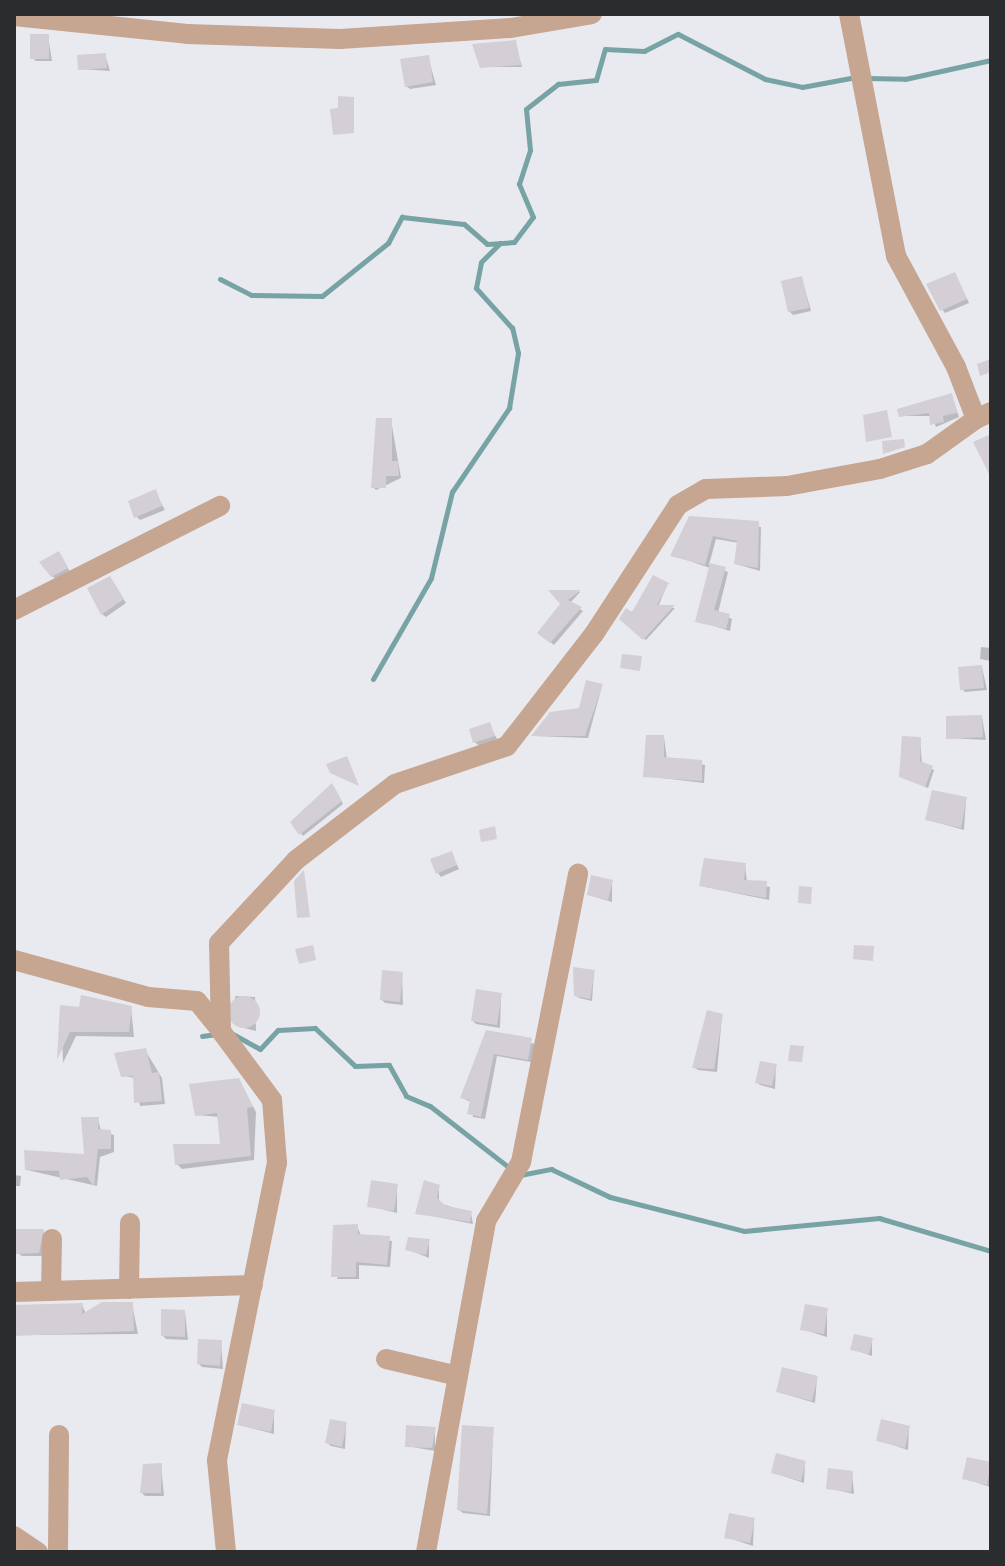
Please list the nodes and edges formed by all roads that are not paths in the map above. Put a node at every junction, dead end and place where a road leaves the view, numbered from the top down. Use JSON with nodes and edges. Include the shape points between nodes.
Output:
{"nodes":[{"id":1,"x":592,"y":14,"type":"edge"},
{"id":2,"x":849,"y":14,"type":"edge"},
{"id":3,"x":14,"y":16,"type":"edge"},
{"id":4,"x":983,"y":416,"type":"edge"},
{"id":5,"x":220,"y":506,"type":"dead end"},
{"id":6,"x":14,"y":610,"type":"edge"},
{"id":7,"x":578,"y":874,"type":"dead end"},
{"id":8,"x":14,"y":960,"type":"edge"},
{"id":9,"x":221,"y":1031,"type":"junction"},
{"id":10,"x":130,"y":1223,"type":"dead end"},
{"id":11,"x":52,"y":1239,"type":"dead end"},
{"id":12,"x":253,"y":1285,"type":"junction"},
{"id":13,"x":129,"y":1289,"type":"junction"},
{"id":14,"x":51,"y":1291,"type":"junction"},
{"id":15,"x":14,"y":1292,"type":"edge"},
{"id":16,"x":386,"y":1359,"type":"dead end"},
{"id":17,"x":458,"y":1376,"type":"junction"},
{"id":18,"x":59,"y":1435,"type":"dead end"},
{"id":19,"x":14,"y":1536,"type":"edge"},
{"id":20,"x":38,"y":1552,"type":"edge"},
{"id":21,"x":58,"y":1552,"type":"edge"},
{"id":22,"x":226,"y":1552,"type":"edge"},
{"id":23,"x":426,"y":1552,"type":"edge"}],
"edges":[{"from":1,"to":3,"type":"street","via":[[511,28],[340,39],[187,34]]},
{"from":2,"to":4,"type":"street","via":[[896,256]]},
{"from":4,"to":9,"type":"street","via":[[927,454],[880,469],[787,486],[706,489],[678,505],[594,634],[507,746],[395,784],[268,885],[219,943]]},
{"from":5,"to":6,"type":"street"},
{"from":7,"to":17,"type":"street","via":[[521,1162],[486,1221]]},
{"from":8,"to":9,"type":"street","via":[[148,997],[197,1001]]},
{"from":9,"to":12,"type":"street","via":[[272,1100],[277,1163]]},
{"from":10,"to":13,"type":"street"},
{"from":11,"to":14,"type":"street"},
{"from":12,"to":13,"type":"street"},
{"from":12,"to":22,"type":"street","via":[[217,1460]]},
{"from":13,"to":14,"type":"street"},
{"from":14,"to":15,"type":"street"},
{"from":16,"to":17,"type":"street"},
{"from":17,"to":23,"type":"street"},
{"from":18,"to":21,"type":"street"},
{"from":19,"to":20,"type":"street"}]}
